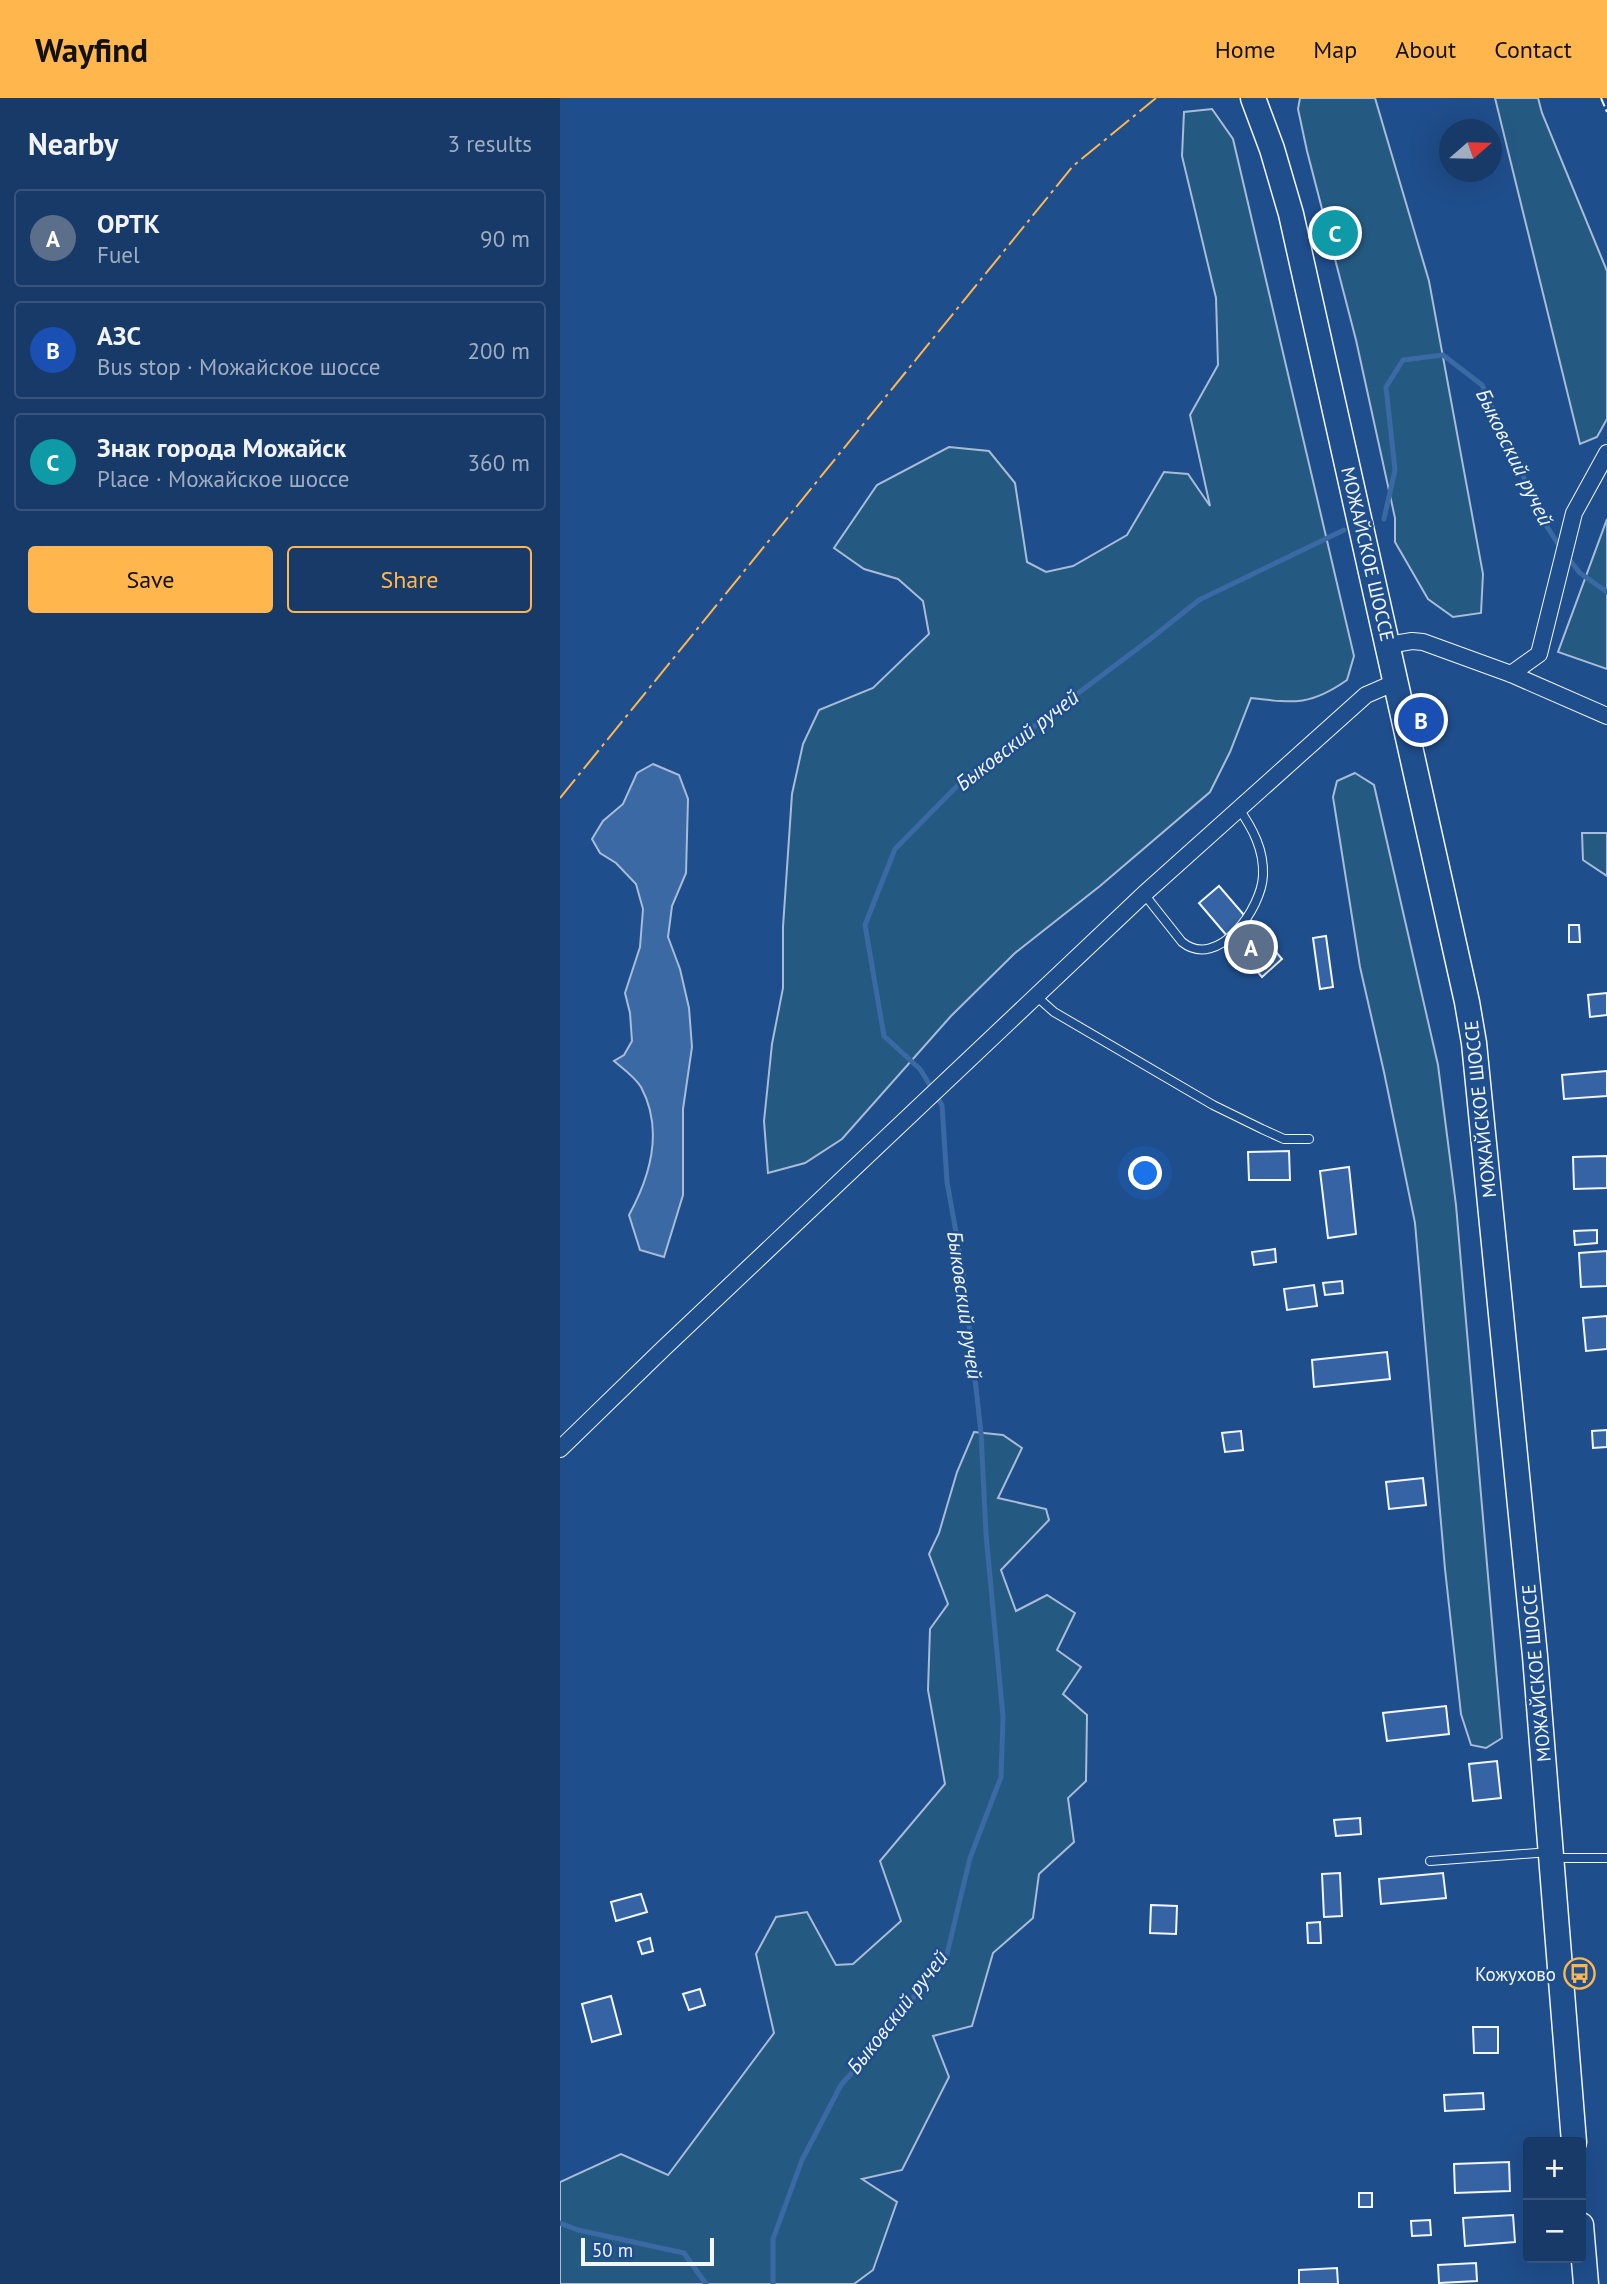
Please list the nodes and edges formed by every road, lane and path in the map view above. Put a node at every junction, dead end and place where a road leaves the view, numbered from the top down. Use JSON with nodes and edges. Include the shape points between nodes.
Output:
{"nodes":[{"id":1,"x":1253,"y":98,"type":"edge"},
{"id":2,"x":1607,"y":453,"type":"edge"},
{"id":3,"x":1388,"y":645,"type":"junction"},
{"id":4,"x":1511,"y":674,"type":"junction"},
{"id":5,"x":1396,"y":682,"type":"junction"},
{"id":6,"x":1607,"y":716,"type":"edge"},
{"id":7,"x":1239,"y":809,"type":"junction"},
{"id":8,"x":1144,"y":894,"type":"junction"},
{"id":9,"x":1036,"y":996,"type":"junction"},
{"id":10,"x":1309,"y":1139,"type":"dead end"},
{"id":11,"x":560,"y":1449,"type":"edge"},
{"id":12,"x":1552,"y":1855,"type":"junction"},
{"id":13,"x":1607,"y":1858,"type":"edge"},
{"id":14,"x":1430,"y":1861,"type":"dead end"},
{"id":15,"x":1574,"y":2137,"type":"edge"},
{"id":16,"x":1584,"y":2263,"type":"edge"},
{"id":17,"x":1586,"y":2284,"type":"edge"}],
"edges":[{"from":1,"to":3,"type":"main road","name":"МОЖАЙСКОЕ ШОССЕ","via":[[1291,214]]},
{"from":2,"to":4,"type":"street","via":[[1574,513],[1539,654]]},
{"from":3,"to":4,"type":"street","via":[[1423,642]]},
{"from":3,"to":5,"type":"main road","name":"МОЖАЙСКОЕ ШОССЕ"},
{"from":4,"to":6,"type":"street"},
{"from":5,"to":7,"type":"street","via":[[1366,695]]},
{"from":5,"to":12,"type":"main road","name":"МОЖАЙСКОЕ ШОССЕ","via":[[1474,1043]]},
{"from":7,"to":8,"type":"street"},
{"from":7,"to":8,"type":"lane","via":[[1257,841],[1263,878],[1254,909],[1228,938],[1204,950],[1189,948]]},
{"from":8,"to":9,"type":"street"},
{"from":9,"to":10,"type":"lane","via":[[1055,1012],[1213,1105],[1284,1139]]},
{"from":9,"to":11,"type":"street"},
{"from":12,"to":13,"type":"lane"},
{"from":12,"to":14,"type":"lane"},
{"from":12,"to":15,"type":"main road","name":"МОЖАЙСКОЕ ШОССЕ"},
{"from":16,"to":17,"type":"main road"}]}
